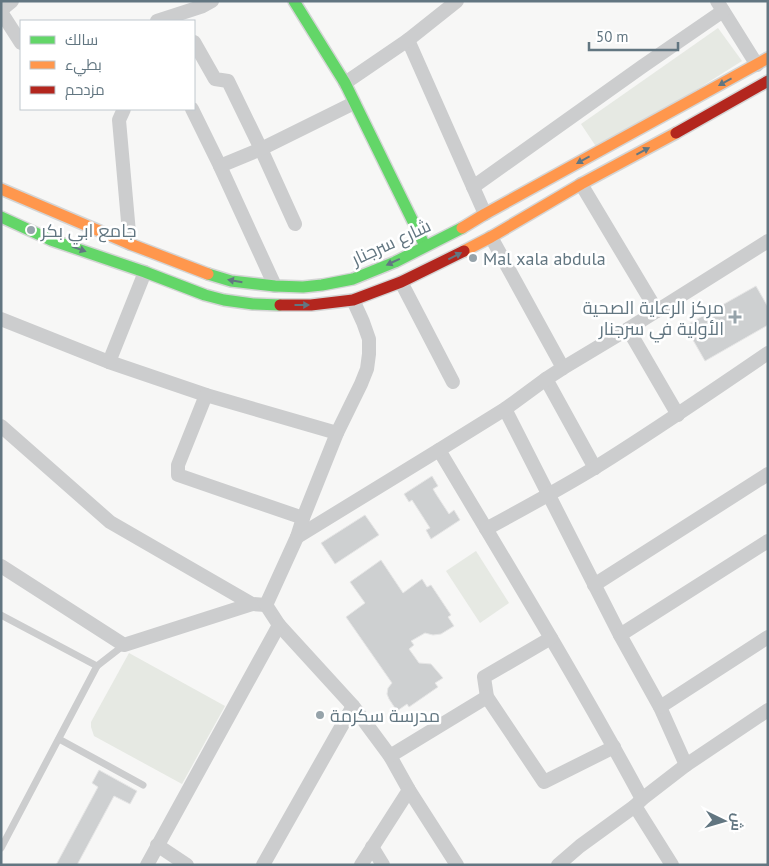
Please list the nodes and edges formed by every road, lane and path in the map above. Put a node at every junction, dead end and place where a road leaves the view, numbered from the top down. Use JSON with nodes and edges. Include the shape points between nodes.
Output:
{"nodes":[{"id":1,"x":12,"y":1,"type":"edge"},
{"id":2,"x":212,"y":1,"type":"edge"},
{"id":3,"x":294,"y":1,"type":"edge"},
{"id":4,"x":457,"y":1,"type":"edge"},
{"id":5,"x":720,"y":6,"type":"edge"},
{"id":6,"x":1,"y":11,"type":"edge"},
{"id":7,"x":180,"y":18,"type":"edge"},
{"id":8,"x":165,"y":20,"type":"edge"},
{"id":9,"x":408,"y":40,"type":"junction"},
{"id":10,"x":20,"y":41,"type":"edge"},
{"id":11,"x":195,"y":44,"type":"edge"},
{"id":12,"x":762,"y":62,"type":"edge"},
{"id":13,"x":768,"y":80,"type":"edge"},
{"id":14,"x":345,"y":83,"type":"junction"},
{"id":15,"x":354,"y":103,"type":"junction"},
{"id":16,"x":124,"y":110,"type":"edge"},
{"id":17,"x":192,"y":110,"type":"edge"},
{"id":18,"x":260,"y":149,"type":"junction"},
{"id":19,"x":220,"y":166,"type":"junction"},
{"id":20,"x":581,"y":184,"type":"junction"},
{"id":21,"x":473,"y":188,"type":"junction"},
{"id":22,"x":1,"y":189,"type":"edge"},
{"id":23,"x":8,"y":209,"type":"edge"},
{"id":24,"x":485,"y":214,"type":"junction"},
{"id":25,"x":295,"y":224,"type":"dead end"},
{"id":26,"x":491,"y":237,"type":"junction"},
{"id":27,"x":768,"y":242,"type":"edge"},
{"id":28,"x":130,"y":244,"type":"junction"},
{"id":29,"x":425,"y":246,"type":"junction"},
{"id":30,"x":146,"y":272,"type":"junction"},
{"id":31,"x":401,"y":282,"type":"junction"},
{"id":32,"x":275,"y":286,"type":"junction"},
{"id":33,"x":353,"y":300,"type":"junction"},
{"id":34,"x":657,"y":311,"type":"junction"},
{"id":35,"x":1,"y":319,"type":"edge"},
{"id":36,"x":628,"y":329,"type":"junction"},
{"id":37,"x":768,"y":353,"type":"edge"},
{"id":38,"x":108,"y":362,"type":"junction"},
{"id":39,"x":563,"y":368,"type":"junction"},
{"id":40,"x":546,"y":379,"type":"junction"},
{"id":41,"x":453,"y":382,"type":"dead end"},
{"id":42,"x":206,"y":395,"type":"junction"},
{"id":43,"x":505,"y":409,"type":"junction"},
{"id":44,"x":678,"y":415,"type":"junction"},
{"id":45,"x":1,"y":426,"type":"edge"},
{"id":46,"x":337,"y":433,"type":"junction"},
{"id":47,"x":439,"y":450,"type":"junction"},
{"id":48,"x":595,"y":468,"type":"junction"},
{"id":49,"x":768,"y":474,"type":"edge"},
{"id":50,"x":548,"y":495,"type":"junction"},
{"id":51,"x":303,"y":518,"type":"junction"},
{"id":52,"x":486,"y":528,"type":"junction"},
{"id":53,"x":297,"y":537,"type":"junction"},
{"id":54,"x":768,"y":542,"type":"edge"},
{"id":55,"x":1,"y":566,"type":"edge"},
{"id":56,"x":594,"y":585,"type":"junction"},
{"id":57,"x":259,"y":605,"type":"junction"},
{"id":58,"x":1,"y":615,"type":"edge"},
{"id":59,"x":279,"y":625,"type":"junction"},
{"id":60,"x":620,"y":635,"type":"junction"},
{"id":61,"x":768,"y":637,"type":"edge"},
{"id":62,"x":551,"y":638,"type":"junction"},
{"id":63,"x":124,"y":645,"type":"junction"},
{"id":64,"x":97,"y":666,"type":"junction"},
{"id":65,"x":487,"y":697,"type":"junction"},
{"id":66,"x":353,"y":706,"type":"junction"},
{"id":67,"x":660,"y":707,"type":"junction"},
{"id":68,"x":768,"y":710,"type":"edge"},
{"id":69,"x":59,"y":739,"type":"junction"},
{"id":70,"x":614,"y":747,"type":"junction"},
{"id":71,"x":390,"y":756,"type":"junction"},
{"id":72,"x":686,"y":765,"type":"junction"},
{"id":73,"x":143,"y":785,"type":"dead end"},
{"id":74,"x":408,"y":790,"type":"junction"},
{"id":75,"x":638,"y":802,"type":"junction"},
{"id":76,"x":157,"y":845,"type":"junction"},
{"id":77,"x":372,"y":847,"type":"junction"},
{"id":78,"x":1,"y":848,"type":"edge"},
{"id":79,"x":147,"y":865,"type":"edge"},
{"id":80,"x":187,"y":865,"type":"edge"},
{"id":81,"x":263,"y":865,"type":"edge"},
{"id":82,"x":361,"y":865,"type":"edge"},
{"id":83,"x":383,"y":865,"type":"edge"},
{"id":84,"x":457,"y":865,"type":"edge"},
{"id":85,"x":558,"y":865,"type":"edge"},
{"id":86,"x":672,"y":865,"type":"edge"}],
"edges":[{"from":1,"to":6,"type":"street"},
{"from":2,"to":7,"type":"street"},
{"from":3,"to":14,"type":"street"},
{"from":4,"to":9,"type":"street"},
{"from":5,"to":12,"type":"street"},
{"from":5,"to":21,"type":"street","via":[[643,66]]},
{"from":6,"to":10,"type":"street"},
{"from":7,"to":8,"type":"street"},
{"from":9,"to":14,"type":"street"},
{"from":9,"to":21,"type":"street"},
{"from":11,"to":18,"type":"street","via":[[215,79],[228,81]]},
{"from":12,"to":24,"type":"street","name":"شارع سرجنار","one_way":true},
{"from":20,"to":13,"type":"street","name":"شارع سرجنار","one_way":true},
{"from":14,"to":15,"type":"street"},
{"from":15,"to":18,"type":"street"},
{"from":15,"to":29,"type":"street"},
{"from":16,"to":28,"type":"street","via":[[119,120]]},
{"from":17,"to":19,"type":"street"},
{"from":18,"to":19,"type":"street"},
{"from":18,"to":25,"type":"street"},
{"from":19,"to":32,"type":"street"},
{"from":20,"to":26,"type":"street","name":"شارع سرجنار"},
{"from":20,"to":34,"type":"street"},
{"from":21,"to":24,"type":"street"},
{"from":22,"to":23,"type":"street","name":"شارع سرجنار"},
{"from":23,"to":28,"type":"street","name":"شارع سرجنار"},
{"from":23,"to":30,"type":"street","name":"شارع سرجنار","one_way":true,"via":[[51,240]]},
{"from":24,"to":29,"type":"street","name":"شارع سرجنار"},
{"from":31,"to":26,"type":"street","name":"شارع سرجنار","one_way":true},
{"from":26,"to":39,"type":"street"},
{"from":27,"to":34,"type":"street"},
{"from":32,"to":28,"type":"street","name":"شارع سرجنار","one_way":true,"via":[[232,281]]},
{"from":29,"to":32,"type":"street","name":"شارع سرجنار","one_way":true,"via":[[353,279],[303,287]]},
{"from":30,"to":33,"type":"street","name":"شارع سرجنار","one_way":true,"via":[[205,295],[237,302],[311,305]]},
{"from":30,"to":38,"type":"street"},
{"from":31,"to":33,"type":"street","name":"شارع سرجنار"},
{"from":31,"to":41,"type":"street"},
{"from":33,"to":46,"type":"street","via":[[369,339],[369,354],[361,384]]},
{"from":34,"to":36,"type":"street"},
{"from":35,"to":38,"type":"street"},
{"from":36,"to":39,"type":"street"},
{"from":36,"to":44,"type":"street"},
{"from":37,"to":44,"type":"street"},
{"from":38,"to":42,"type":"street"},
{"from":39,"to":40,"type":"street"},
{"from":40,"to":43,"type":"street"},
{"from":40,"to":48,"type":"street"},
{"from":42,"to":46,"type":"street"},
{"from":42,"to":51,"type":"street","via":[[178,465],[178,475]]},
{"from":43,"to":47,"type":"street"},
{"from":43,"to":50,"type":"street"},
{"from":44,"to":48,"type":"street"},
{"from":45,"to":57,"type":"street","via":[[110,522]]},
{"from":46,"to":51,"type":"street"},
{"from":47,"to":52,"type":"street"},
{"from":47,"to":53,"type":"street"},
{"from":48,"to":50,"type":"street"},
{"from":49,"to":56,"type":"street"},
{"from":50,"to":52,"type":"street"},
{"from":50,"to":56,"type":"street"},
{"from":51,"to":53,"type":"street"},
{"from":52,"to":62,"type":"street"},
{"from":53,"to":57,"type":"street"},
{"from":54,"to":60,"type":"street"},
{"from":55,"to":63,"type":"street"},
{"from":56,"to":60,"type":"street"},
{"from":57,"to":59,"type":"street"},
{"from":57,"to":63,"type":"street"},
{"from":58,"to":64,"type":"lane"},
{"from":59,"to":66,"type":"street"},
{"from":59,"to":76,"type":"street"},
{"from":60,"to":67,"type":"street"},
{"from":61,"to":67,"type":"street"},
{"from":62,"to":65,"type":"street","via":[[484,677]]},
{"from":62,"to":70,"type":"street"},
{"from":63,"to":64,"type":"lane"},
{"from":64,"to":69,"type":"lane"},
{"from":65,"to":70,"type":"street","via":[[544,782]]},
{"from":65,"to":71,"type":"street"},
{"from":66,"to":71,"type":"street"},
{"from":66,"to":81,"type":"street"},
{"from":67,"to":72,"type":"street"},
{"from":68,"to":72,"type":"street"},
{"from":69,"to":73,"type":"lane"},
{"from":69,"to":78,"type":"lane"},
{"from":70,"to":75,"type":"street"},
{"from":71,"to":74,"type":"street"},
{"from":72,"to":75,"type":"street"},
{"from":74,"to":77,"type":"street"},
{"from":74,"to":84,"type":"street"},
{"from":75,"to":85,"type":"street"},
{"from":75,"to":86,"type":"street"},
{"from":76,"to":79,"type":"street"},
{"from":76,"to":80,"type":"street"},
{"from":77,"to":82,"type":"street"},
{"from":77,"to":83,"type":"street"}]}
